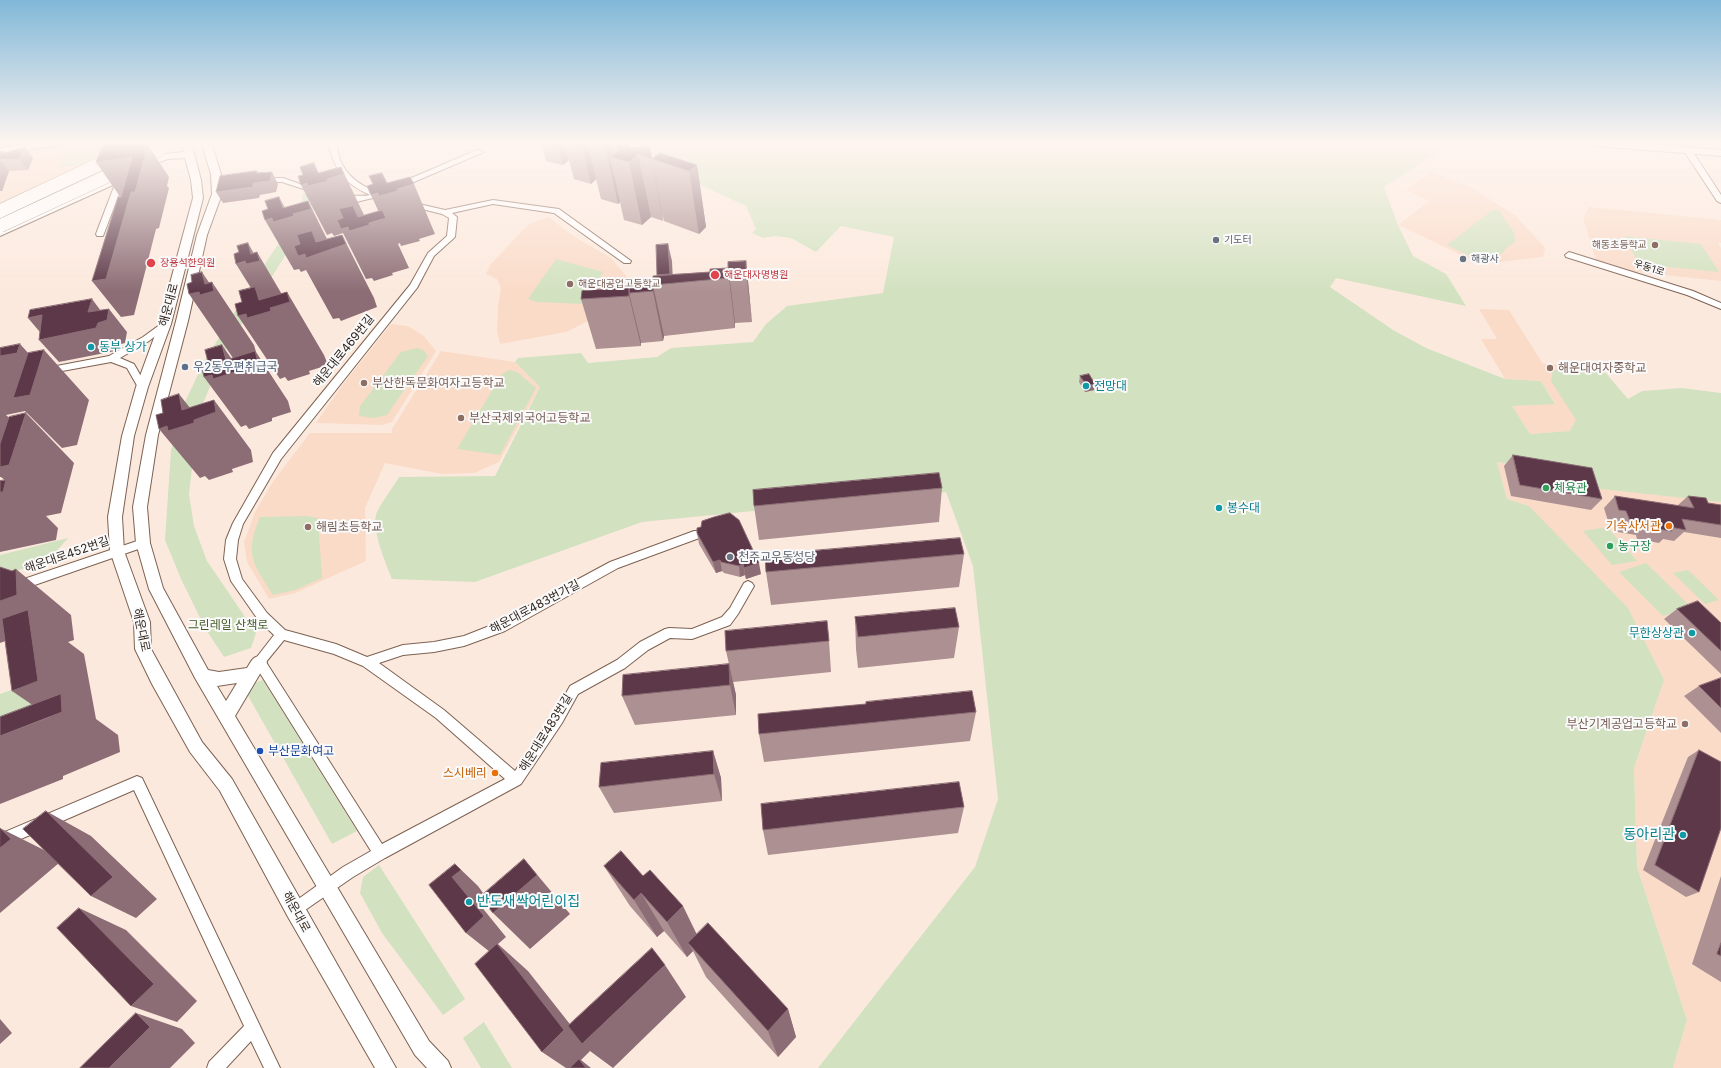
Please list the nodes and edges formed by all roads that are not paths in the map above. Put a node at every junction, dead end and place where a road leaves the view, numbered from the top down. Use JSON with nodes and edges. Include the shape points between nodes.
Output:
{"nodes":[{"id":1,"x":48,"y":192,"type":"edge"},
{"id":2,"x":48,"y":192,"type":"edge"},
{"id":3,"x":50,"y":192,"type":"edge"},
{"id":4,"x":51,"y":192,"type":"edge"},
{"id":5,"x":55,"y":192,"type":"edge"},
{"id":6,"x":57,"y":192,"type":"edge"},
{"id":7,"x":74,"y":192,"type":"edge"},
{"id":8,"x":85,"y":192,"type":"edge"},
{"id":9,"x":93,"y":192,"type":"edge"},
{"id":10,"x":115,"y":192,"type":"edge"},
{"id":11,"x":197,"y":192,"type":"edge"},
{"id":12,"x":217,"y":192,"type":"edge"},
{"id":13,"x":319,"y":192,"type":"edge"},
{"id":14,"x":369,"y":192,"type":"edge"},
{"id":15,"x":384,"y":192,"type":"edge"},
{"id":16,"x":1715,"y":192,"type":"edge"},
{"id":17,"x":325,"y":194,"type":"edge"},
{"id":18,"x":376,"y":195,"type":"junction"},
{"id":19,"x":337,"y":197,"type":"dead end"},
{"id":20,"x":40,"y":200,"type":"junction"},
{"id":21,"x":1721,"y":201,"type":"edge"},
{"id":22,"x":446,"y":212,"type":"junction"},
{"id":23,"x":0,"y":216,"type":"edge"},
{"id":24,"x":0,"y":226,"type":"edge"},
{"id":25,"x":0,"y":231,"type":"edge"},
{"id":26,"x":0,"y":234,"type":"edge"},
{"id":27,"x":100,"y":234,"type":"dead end"},
{"id":28,"x":1569,"y":255,"type":"dead end"},
{"id":29,"x":627,"y":261,"type":"dead end"},
{"id":30,"x":1721,"y":306,"type":"edge"},
{"id":31,"x":165,"y":324,"type":"junction"},
{"id":32,"x":112,"y":358,"type":"junction"},
{"id":33,"x":34,"y":373,"type":"edge"},
{"id":34,"x":142,"y":387,"type":"junction"},
{"id":35,"x":698,"y":534,"type":"edge"},
{"id":36,"x":143,"y":543,"type":"junction"},
{"id":37,"x":117,"y":551,"type":"junction"},
{"id":38,"x":748,"y":586,"type":"dead end"},
{"id":39,"x":0,"y":592,"type":"edge"},
{"id":40,"x":281,"y":634,"type":"junction"},
{"id":41,"x":367,"y":662,"type":"junction"},
{"id":42,"x":255,"y":668,"type":"junction"},
{"id":43,"x":204,"y":676,"type":"junction"},
{"id":44,"x":227,"y":714,"type":"junction"},
{"id":45,"x":516,"y":780,"type":"junction"},
{"id":46,"x":0,"y":841,"type":"edge"},
{"id":47,"x":380,"y":853,"type":"junction"},
{"id":48,"x":328,"y":888,"type":"junction"},
{"id":49,"x":295,"y":910,"type":"junction"},
{"id":50,"x":253,"y":1028,"type":"junction"},
{"id":51,"x":215,"y":1068,"type":"edge"},
{"id":52,"x":272,"y":1068,"type":"edge"},
{"id":53,"x":386,"y":1068,"type":"edge"},
{"id":54,"x":441,"y":1068,"type":"edge"}],
"edges":[{"from":1,"to":23,"type":"highway","bridge":true},
{"from":2,"to":23,"type":"highway","bridge":true},
{"from":3,"to":20,"type":"main road"},
{"from":4,"to":23,"type":"highway"},
{"from":5,"to":23,"type":"highway"},
{"from":6,"to":20,"type":"main road"},
{"from":7,"to":24,"type":"highway","bridge":true},
{"from":8,"to":25,"type":"highway"},
{"from":9,"to":26,"type":"street"},
{"from":10,"to":27,"type":"street"},
{"from":11,"to":31,"type":"main road","name":"해운대로","via":[[198,198]]},
{"from":12,"to":36,"type":"main road","name":"해운대로","via":[[202,235],[152,435],[140,507]]},
{"from":13,"to":17,"type":"street"},
{"from":14,"to":18,"type":"street"},
{"from":15,"to":18,"type":"street"},
{"from":16,"to":21,"type":"street"},
{"from":18,"to":19,"type":"street","via":[[349,200]]},
{"from":18,"to":22,"type":"street"},
{"from":20,"to":23,"type":"main road"},
{"from":22,"to":29,"type":"street","via":[[493,202],[556,211]]},
{"from":22,"to":40,"type":"street","name":"해운대로469번길","via":[[453,217],[451,236],[431,255],[414,286],[277,456],[238,523],[232,540],[230,559],[237,581],[263,616]]},
{"from":28,"to":30,"type":"street","name":"우동1로","via":[[1690,293]]},
{"from":31,"to":32,"type":"street","via":[[146,339]]},
{"from":31,"to":34,"type":"main road","name":"해운대로"},
{"from":32,"to":33,"type":"street"},
{"from":32,"to":34,"type":"street","via":[[131,366]]},
{"from":34,"to":37,"type":"main road","name":"해운대로","via":[[128,436],[119,486],[115,517]]},
{"from":35,"to":41,"type":"street","name":"해운대로483번가길","via":[[614,565],[493,630],[464,641],[434,648],[403,650]]},
{"from":36,"to":37,"type":"street","name":"해운대로452번길"},
{"from":36,"to":43,"type":"main road","name":"해운대로","via":[[156,589]]},
{"from":37,"to":39,"type":"street","name":"해운대로452번길"},
{"from":37,"to":49,"type":"main road","name":"해운대로","via":[[142,622],[143,649],[196,747],[226,785]]},
{"from":38,"to":45,"type":"street","name":"해운대로483번길","via":[[726,621],[692,634],[669,633],[574,690],[558,719]]},
{"from":40,"to":41,"type":"street"},
{"from":40,"to":42,"type":"street"},
{"from":41,"to":45,"type":"street","via":[[440,714]]},
{"from":42,"to":43,"type":"main road","via":[[219,679]]},
{"from":42,"to":44,"type":"main road"},
{"from":42,"to":47,"type":"street"},
{"from":43,"to":44,"type":"main road","name":"해운대로"},
{"from":44,"to":48,"type":"main road","name":"해운대로"},
{"from":45,"to":47,"type":"street","name":"해운대로483번길"},
{"from":46,"to":50,"type":"street","via":[[137,782]]},
{"from":47,"to":48,"type":"street","name":"해운대로483번길","via":[[348,872]]},
{"from":48,"to":49,"type":"street","name":"해운대로483번길"},
{"from":48,"to":54,"type":"main road","name":"해운대로","via":[[422,1048]]},
{"from":49,"to":53,"type":"main road","name":"해운대로"},
{"from":50,"to":51,"type":"street"},
{"from":50,"to":52,"type":"street"}]}
